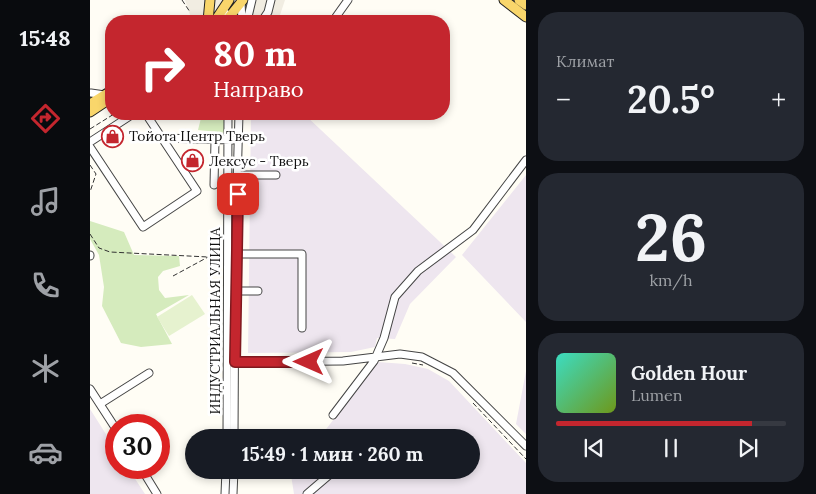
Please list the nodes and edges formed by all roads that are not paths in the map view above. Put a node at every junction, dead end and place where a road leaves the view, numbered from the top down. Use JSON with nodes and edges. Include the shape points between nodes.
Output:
{"nodes":[{"id":1,"x":210,"y":0,"type":"edge"},
{"id":2,"x":218,"y":0,"type":"edge"},
{"id":3,"x":229,"y":0,"type":"edge"},
{"id":4,"x":252,"y":0,"type":"edge"},
{"id":5,"x":270,"y":0,"type":"edge"},
{"id":6,"x":348,"y":0,"type":"edge"},
{"id":7,"x":504,"y":0,"type":"edge"},
{"id":8,"x":519,"y":0,"type":"edge"},
{"id":9,"x":240,"y":1,"type":"edge"},
{"id":10,"x":526,"y":5,"type":"edge"},
{"id":11,"x":222,"y":11,"type":"junction"},
{"id":12,"x":209,"y":15,"type":"edge"},
{"id":13,"x":219,"y":15,"type":"edge"},
{"id":14,"x":224,"y":15,"type":"edge"},
{"id":15,"x":230,"y":15,"type":"edge"},
{"id":16,"x":241,"y":15,"type":"edge"},
{"id":17,"x":248,"y":15,"type":"edge"},
{"id":18,"x":266,"y":15,"type":"edge"},
{"id":19,"x":337,"y":15,"type":"edge"},
{"id":20,"x":526,"y":17,"type":"edge"},
{"id":21,"x":105,"y":96,"type":"edge"},
{"id":22,"x":90,"y":98,"type":"edge"},
{"id":23,"x":105,"y":99,"type":"edge"},
{"id":24,"x":90,"y":112,"type":"edge"},
{"id":25,"x":124,"y":120,"type":"edge"},
{"id":26,"x":150,"y":120,"type":"edge"},
{"id":27,"x":228,"y":120,"type":"edge"},
{"id":28,"x":240,"y":120,"type":"edge"},
{"id":29,"x":162,"y":138,"type":"junction"},
{"id":30,"x":215,"y":140,"type":"junction"},
{"id":31,"x":228,"y":140,"type":"junction"},
{"id":32,"x":239,"y":140,"type":"junction"},
{"id":33,"x":90,"y":142,"type":"edge"},
{"id":34,"x":90,"y":147,"type":"edge"},
{"id":35,"x":526,"y":160,"type":"edge"},
{"id":36,"x":238,"y":174,"type":"junction"},
{"id":37,"x":276,"y":175,"type":"dead end"},
{"id":38,"x":214,"y":185,"type":"dead end"},
{"id":39,"x":235,"y":254,"type":"junction"},
{"id":40,"x":235,"y":291,"type":"junction"},
{"id":41,"x":258,"y":291,"type":"dead end"},
{"id":42,"x":302,"y":328,"type":"dead end"},
{"id":43,"x":377,"y":356,"type":"junction"},
{"id":44,"x":232,"y":362,"type":"junction"},
{"id":45,"x":149,"y":373,"type":"dead end"},
{"id":46,"x":90,"y":389,"type":"edge"},
{"id":47,"x":100,"y":404,"type":"junction"},
{"id":48,"x":106,"y":414,"type":"edge"},
{"id":49,"x":333,"y":415,"type":"dead end"},
{"id":50,"x":228,"y":429,"type":"edge"},
{"id":51,"x":234,"y":429,"type":"edge"},
{"id":52,"x":526,"y":446,"type":"edge"},
{"id":53,"x":147,"y":479,"type":"edge"},
{"id":54,"x":226,"y":479,"type":"edge"},
{"id":55,"x":234,"y":479,"type":"edge"},
{"id":56,"x":324,"y":479,"type":"edge"},
{"id":57,"x":157,"y":494,"type":"edge"},
{"id":58,"x":226,"y":494,"type":"edge"},
{"id":59,"x":233,"y":494,"type":"edge"},
{"id":60,"x":307,"y":494,"type":"edge"}],
"edges":[{"from":1,"to":12,"type":"main road"},
{"from":2,"to":11,"type":"main road"},
{"from":3,"to":11,"type":"main road"},
{"from":4,"to":17,"type":"street"},
{"from":5,"to":18,"type":"street"},
{"from":6,"to":19,"type":"street"},
{"from":7,"to":20,"type":"main road"},
{"from":8,"to":10,"type":"main road"},
{"from":9,"to":15,"type":"main road"},
{"from":9,"to":16,"type":"street"},
{"from":11,"to":13,"type":"main road"},
{"from":11,"to":14,"type":"main road"},
{"from":21,"to":22,"type":"main road"},
{"from":23,"to":24,"type":"main road"},
{"from":25,"to":33,"type":"street"},
{"from":26,"to":29,"type":"street"},
{"from":27,"to":31,"type":"street","name":"ИНДУСТРИАЛЬНАЯ УЛИЦА"},
{"from":28,"to":32,"type":"street","name":"ИНДУСТРИАЛЬНАЯ УЛИЦА"},
{"from":29,"to":30,"type":"street"},
{"from":29,"to":34,"type":"street","via":[[197,191],[143,227]]},
{"from":30,"to":31,"type":"street"},
{"from":30,"to":38,"type":"street"},
{"from":31,"to":32,"type":"street"},
{"from":31,"to":44,"type":"street","name":"ИНДУСТРИАЛЬНАЯ УЛИЦА"},
{"from":32,"to":36,"type":"street","name":"ИНДУСТРИАЛЬНАЯ УЛИЦА"},
{"from":35,"to":43,"type":"street","via":[[473,230],[418,271],[395,297]]},
{"from":36,"to":37,"type":"street"},
{"from":36,"to":39,"type":"street","name":"ИНДУСТРИАЛЬНАЯ УЛИЦА"},
{"from":39,"to":40,"type":"street","name":"ИНДУСТРИАЛЬНАЯ УЛИЦА"},
{"from":39,"to":42,"type":"street","via":[[302,254]]},
{"from":40,"to":41,"type":"street"},
{"from":40,"to":44,"type":"street","name":"ИНДУСТРИАЛЬНАЯ УЛИЦА"},
{"from":43,"to":44,"type":"street","via":[[334,361]]},
{"from":43,"to":49,"type":"street"},
{"from":43,"to":52,"type":"street","via":[[411,355],[443,366]]},
{"from":44,"to":50,"type":"street","name":"ИНДУСТРИАЛЬНАЯ УЛИЦА"},
{"from":44,"to":51,"type":"street","name":"ИНДУСТРИАЛЬНАЯ УЛИЦА"},
{"from":45,"to":47,"type":"street"},
{"from":46,"to":47,"type":"street"},
{"from":47,"to":48,"type":"street"},
{"from":53,"to":57,"type":"street"},
{"from":54,"to":58,"type":"street"},
{"from":55,"to":59,"type":"street"},
{"from":56,"to":60,"type":"street"}]}
